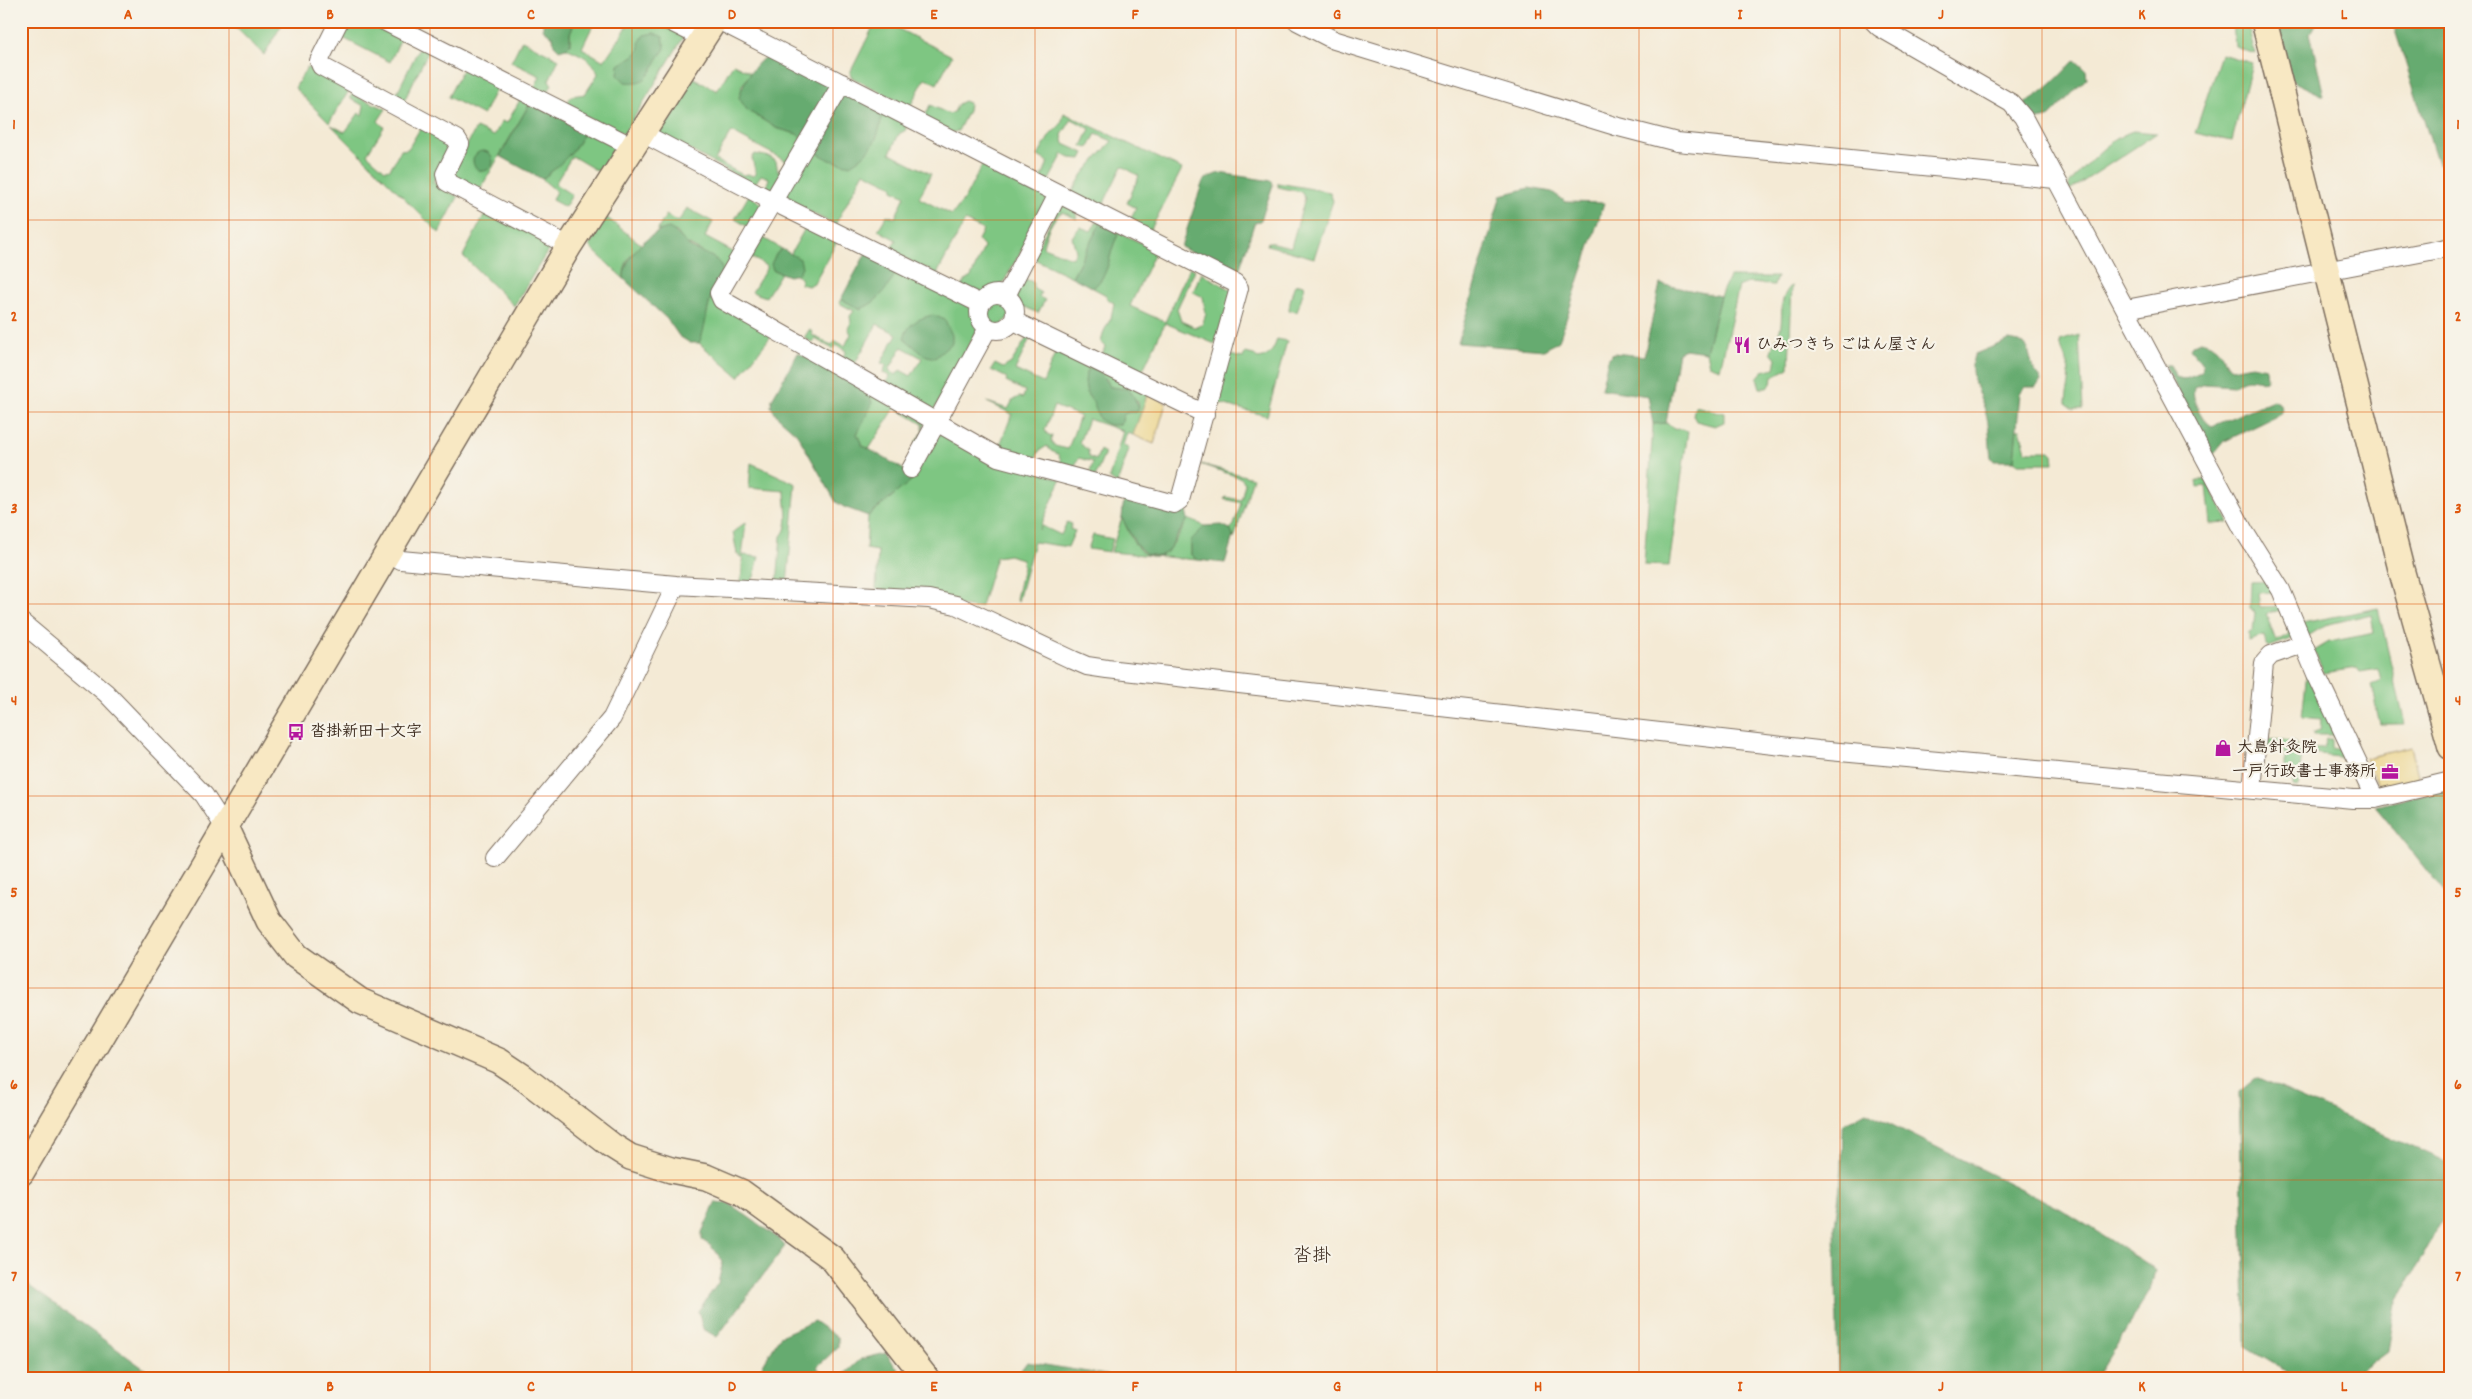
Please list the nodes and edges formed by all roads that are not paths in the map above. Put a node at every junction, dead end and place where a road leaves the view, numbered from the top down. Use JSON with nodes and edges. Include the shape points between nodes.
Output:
{"nodes":[{"id":1,"x":339,"y":21,"type":"edge"},
{"id":2,"x":384,"y":21,"type":"edge"},
{"id":3,"x":669,"y":21,"type":"edge"},
{"id":4,"x":1297,"y":21,"type":"edge"},
{"id":5,"x":1872,"y":21,"type":"edge"},
{"id":6,"x":2264,"y":21,"type":"edge"},
{"id":7,"x":712,"y":27,"type":"edge"},
{"id":8,"x":842,"y":83,"type":"junction"},
{"id":9,"x":638,"y":140,"type":"junction"},
{"id":10,"x":2055,"y":179,"type":"junction"},
{"id":11,"x":1058,"y":194,"type":"junction"},
{"id":12,"x":772,"y":200,"type":"junction"},
{"id":13,"x":569,"y":246,"type":"junction"},
{"id":14,"x":2451,"y":247,"type":"edge"},
{"id":15,"x":2328,"y":271,"type":"junction"},
{"id":16,"x":1006,"y":296,"type":"junction"},
{"id":17,"x":981,"y":304,"type":"junction"},
{"id":18,"x":2126,"y":309,"type":"junction"},
{"id":19,"x":1014,"y":321,"type":"junction"},
{"id":20,"x":988,"y":328,"type":"junction"},
{"id":21,"x":1205,"y":414,"type":"junction"},
{"id":22,"x":937,"y":424,"type":"junction"},
{"id":23,"x":911,"y":469,"type":"dead end"},
{"id":24,"x":388,"y":552,"type":"junction"},
{"id":25,"x":676,"y":585,"type":"junction"},
{"id":26,"x":21,"y":622,"type":"edge"},
{"id":27,"x":2304,"y":644,"type":"junction"},
{"id":28,"x":2451,"y":747,"type":"edge"},
{"id":29,"x":2451,"y":781,"type":"edge"},
{"id":30,"x":2252,"y":790,"type":"junction"},
{"id":31,"x":2375,"y":799,"type":"junction"},
{"id":32,"x":226,"y":829,"type":"junction"},
{"id":33,"x":495,"y":858,"type":"dead end"},
{"id":34,"x":21,"y":1173,"type":"edge"},
{"id":35,"x":926,"y":1378,"type":"edge"}],
"edges":[{"from":1,"to":13,"type":"street","via":[[319,61],[321,66],[457,139],[460,144],[445,174],[447,182]]},
{"from":2,"to":9,"type":"street"},
{"from":3,"to":7,"type":"street"},
{"from":4,"to":10,"type":"street","via":[[1334,40],[1677,142]]},
{"from":5,"to":10,"type":"street","via":[[2010,103],[2023,117]]},
{"from":6,"to":15,"type":"street"},
{"from":7,"to":8,"type":"street"},
{"from":7,"to":9,"type":"street"},
{"from":8,"to":11,"type":"street"},
{"from":8,"to":12,"type":"street"},
{"from":9,"to":12,"type":"street"},
{"from":9,"to":13,"type":"street"},
{"from":10,"to":18,"type":"street"},
{"from":11,"to":16,"type":"street"},
{"from":11,"to":21,"type":"street","via":[[1235,283],[1239,288]]},
{"from":12,"to":17,"type":"street"},
{"from":12,"to":22,"type":"street","via":[[719,292],[722,300]]},
{"from":13,"to":24,"type":"street"},
{"from":14,"to":15,"type":"street"},
{"from":15,"to":18,"type":"street"},
{"from":15,"to":28,"type":"street","via":[[2401,569]]},
{"from":16,"to":17,"type":"street","via":[[995,294]]},
{"from":16,"to":19,"type":"street","via":[[1014,304]]},
{"from":17,"to":20,"type":"street","via":[[979,316]]},
{"from":18,"to":27,"type":"street","via":[[2244,531],[2281,590]]},
{"from":19,"to":20,"type":"street","via":[[1004,329]]},
{"from":19,"to":21,"type":"street"},
{"from":20,"to":22,"type":"street"},
{"from":21,"to":22,"type":"street","via":[[1180,500],[1174,504],[998,457]]},
{"from":22,"to":23,"type":"street"},
{"from":24,"to":25,"type":"street","via":[[401,560]]},
{"from":24,"to":32,"type":"street"},
{"from":25,"to":30,"type":"street","via":[[929,599],[956,606],[1080,663],[1107,669],[1818,750]]},
{"from":25,"to":33,"type":"street","via":[[612,718]]},
{"from":26,"to":32,"type":"street","via":[[106,693],[204,794]]},
{"from":27,"to":30,"type":"street","via":[[2271,655],[2264,663]]},
{"from":27,"to":31,"type":"street"},
{"from":29,"to":31,"type":"street"},
{"from":30,"to":31,"type":"street"},
{"from":32,"to":34,"type":"street"},
{"from":32,"to":35,"type":"street","via":[[269,921],[296,956],[360,1002],[499,1061],[630,1157],[654,1166],[706,1177],[741,1192],[832,1258]]}]}
